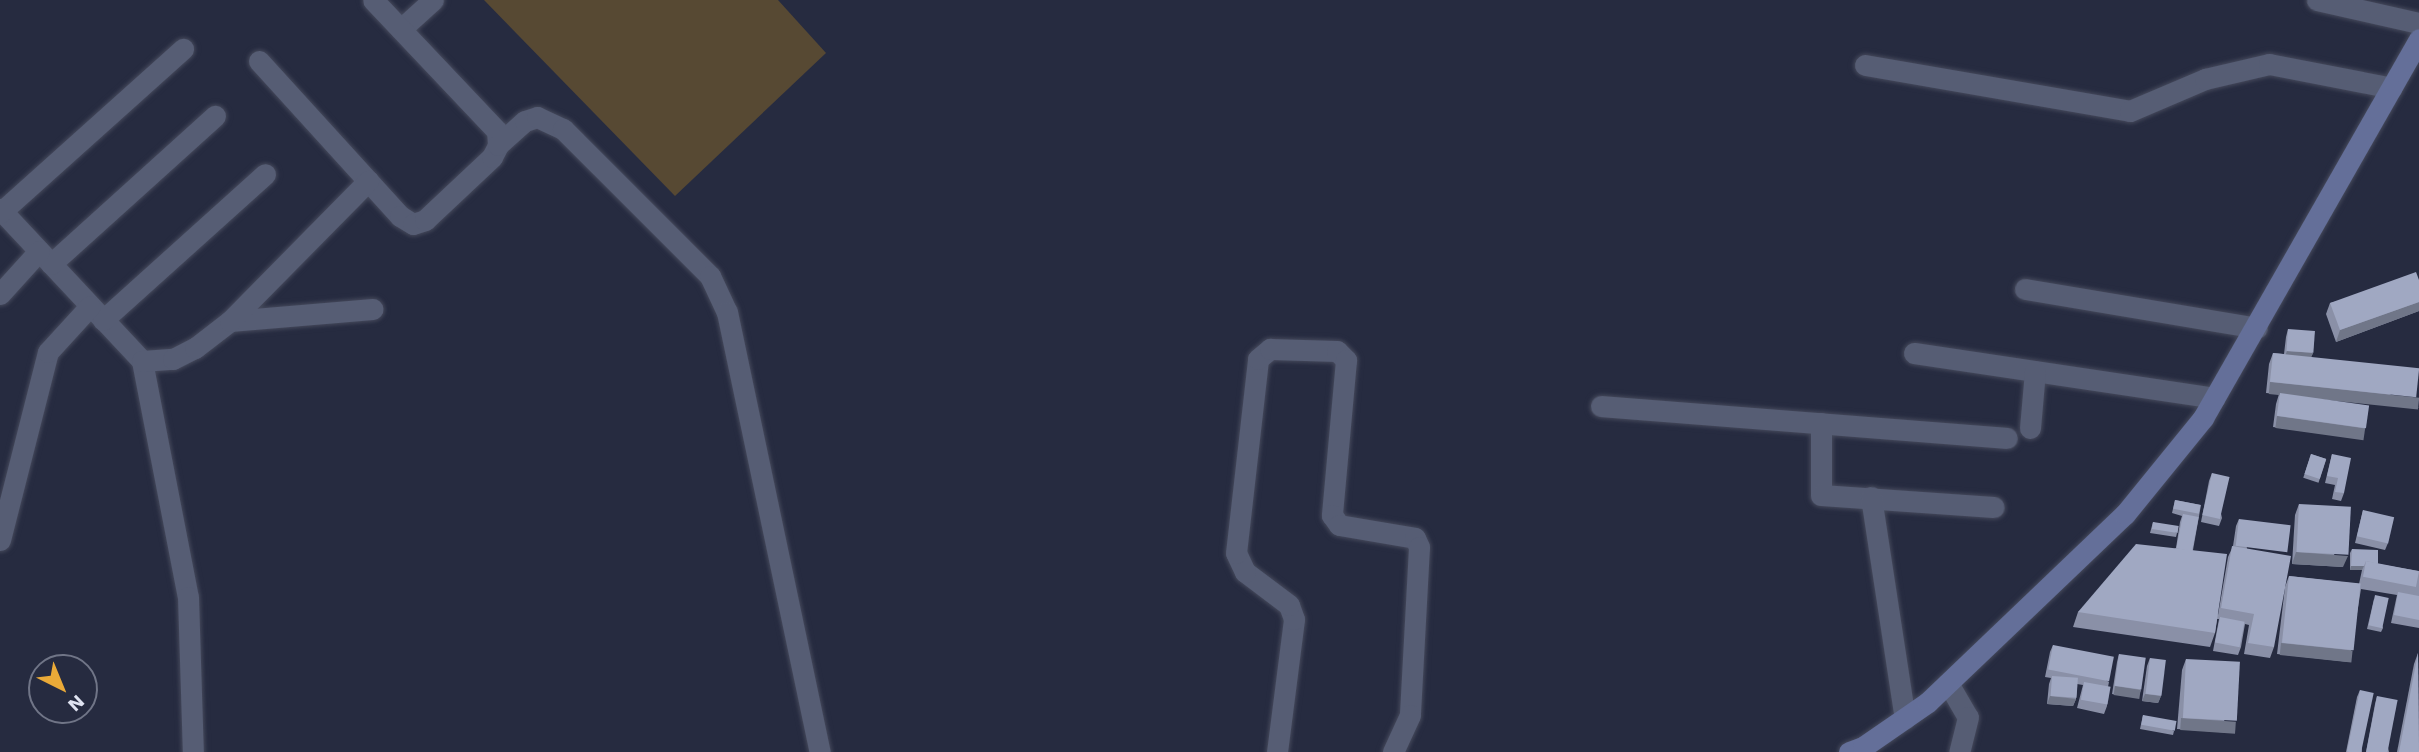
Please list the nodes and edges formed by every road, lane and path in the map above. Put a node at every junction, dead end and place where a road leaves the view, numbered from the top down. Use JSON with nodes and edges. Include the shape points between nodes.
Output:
{"nodes":[{"id":1,"x":373,"y":0,"type":"edge"},
{"id":2,"x":433,"y":0,"type":"edge"},
{"id":3,"x":2317,"y":0,"type":"edge"},
{"id":4,"x":2419,"y":23,"type":"edge"},
{"id":5,"x":401,"y":29,"type":"junction"},
{"id":6,"x":2419,"y":39,"type":"edge"},
{"id":7,"x":183,"y":48,"type":"dead end"},
{"id":8,"x":259,"y":61,"type":"dead end"},
{"id":9,"x":1865,"y":65,"type":"dead end"},
{"id":10,"x":2392,"y":88,"type":"junction"},
{"id":11,"x":215,"y":116,"type":"dead end"},
{"id":12,"x":498,"y":145,"type":"junction"},
{"id":13,"x":265,"y":174,"type":"dead end"},
{"id":14,"x":368,"y":181,"type":"junction"},
{"id":15,"x":1,"y":211,"type":"edge"},
{"id":16,"x":45,"y":257,"type":"junction"},
{"id":17,"x":2025,"y":289,"type":"dead end"},
{"id":18,"x":0,"y":294,"type":"edge"},
{"id":19,"x":372,"y":310,"type":"dead end"},
{"id":20,"x":97,"y":313,"type":"junction"},
{"id":21,"x":230,"y":321,"type":"junction"},
{"id":22,"x":2257,"y":328,"type":"junction"},
{"id":23,"x":1914,"y":353,"type":"dead end"},
{"id":24,"x":142,"y":361,"type":"junction"},
{"id":25,"x":2035,"y":371,"type":"junction"},
{"id":26,"x":2215,"y":398,"type":"junction"},
{"id":27,"x":1601,"y":406,"type":"dead end"},
{"id":28,"x":1821,"y":423,"type":"junction"},
{"id":29,"x":2031,"y":428,"type":"dead end"},
{"id":30,"x":2007,"y":439,"type":"dead end"},
{"id":31,"x":1871,"y":498,"type":"junction"},
{"id":32,"x":1994,"y":507,"type":"dead end"},
{"id":33,"x":0,"y":540,"type":"edge"},
{"id":34,"x":1948,"y":683,"type":"junction"},
{"id":35,"x":1905,"y":718,"type":"junction"},
{"id":36,"x":1858,"y":750,"type":"edge"},
{"id":37,"x":193,"y":752,"type":"edge"},
{"id":38,"x":820,"y":752,"type":"edge"},
{"id":39,"x":1277,"y":752,"type":"edge"},
{"id":40,"x":1393,"y":752,"type":"edge"},
{"id":41,"x":1959,"y":752,"type":"edge"}],
"edges":[{"from":1,"to":5,"type":"street"},
{"from":2,"to":5,"type":"street"},
{"from":3,"to":4,"type":"street"},
{"from":5,"to":12,"type":"street","via":[[491,122]]},
{"from":6,"to":10,"type":"street"},
{"from":7,"to":15,"type":"street"},
{"from":8,"to":14,"type":"street"},
{"from":9,"to":10,"type":"street","via":[[2130,111],[2205,79],[2269,64]]},
{"from":10,"to":22,"type":"street"},
{"from":11,"to":16,"type":"street"},
{"from":12,"to":14,"type":"street","via":[[425,220],[413,224]]},
{"from":12,"to":38,"type":"street","via":[[525,121],[537,117],[563,129],[710,276],[727,312]]},
{"from":13,"to":20,"type":"street"},
{"from":14,"to":21,"type":"street"},
{"from":15,"to":16,"type":"street"},
{"from":16,"to":18,"type":"street"},
{"from":16,"to":20,"type":"street"},
{"from":17,"to":22,"type":"street"},
{"from":19,"to":21,"type":"street"},
{"from":20,"to":24,"type":"street"},
{"from":20,"to":33,"type":"street","via":[[48,352]]},
{"from":21,"to":24,"type":"street","via":[[173,359]]},
{"from":22,"to":26,"type":"street"},
{"from":23,"to":25,"type":"street"},
{"from":24,"to":37,"type":"street","via":[[188,597]]},
{"from":25,"to":26,"type":"street"},
{"from":25,"to":29,"type":"street"},
{"from":26,"to":34,"type":"street","via":[[2125,514]]},
{"from":27,"to":28,"type":"street"},
{"from":28,"to":30,"type":"street"},
{"from":28,"to":31,"type":"street","via":[[1821,495]]},
{"from":31,"to":32,"type":"street"},
{"from":31,"to":35,"type":"street"},
{"from":34,"to":35,"type":"street"},
{"from":34,"to":41,"type":"street","via":[[1968,717]]},
{"from":35,"to":36,"type":"street"},
{"from":39,"to":40,"type":"street","via":[[1294,619],[1289,605],[1245,572],[1236,553],[1258,359],[1270,349],[1337,351],[1346,360],[1332,515],[1339,525],[1415,538],[1419,547],[1410,715]]}]}
